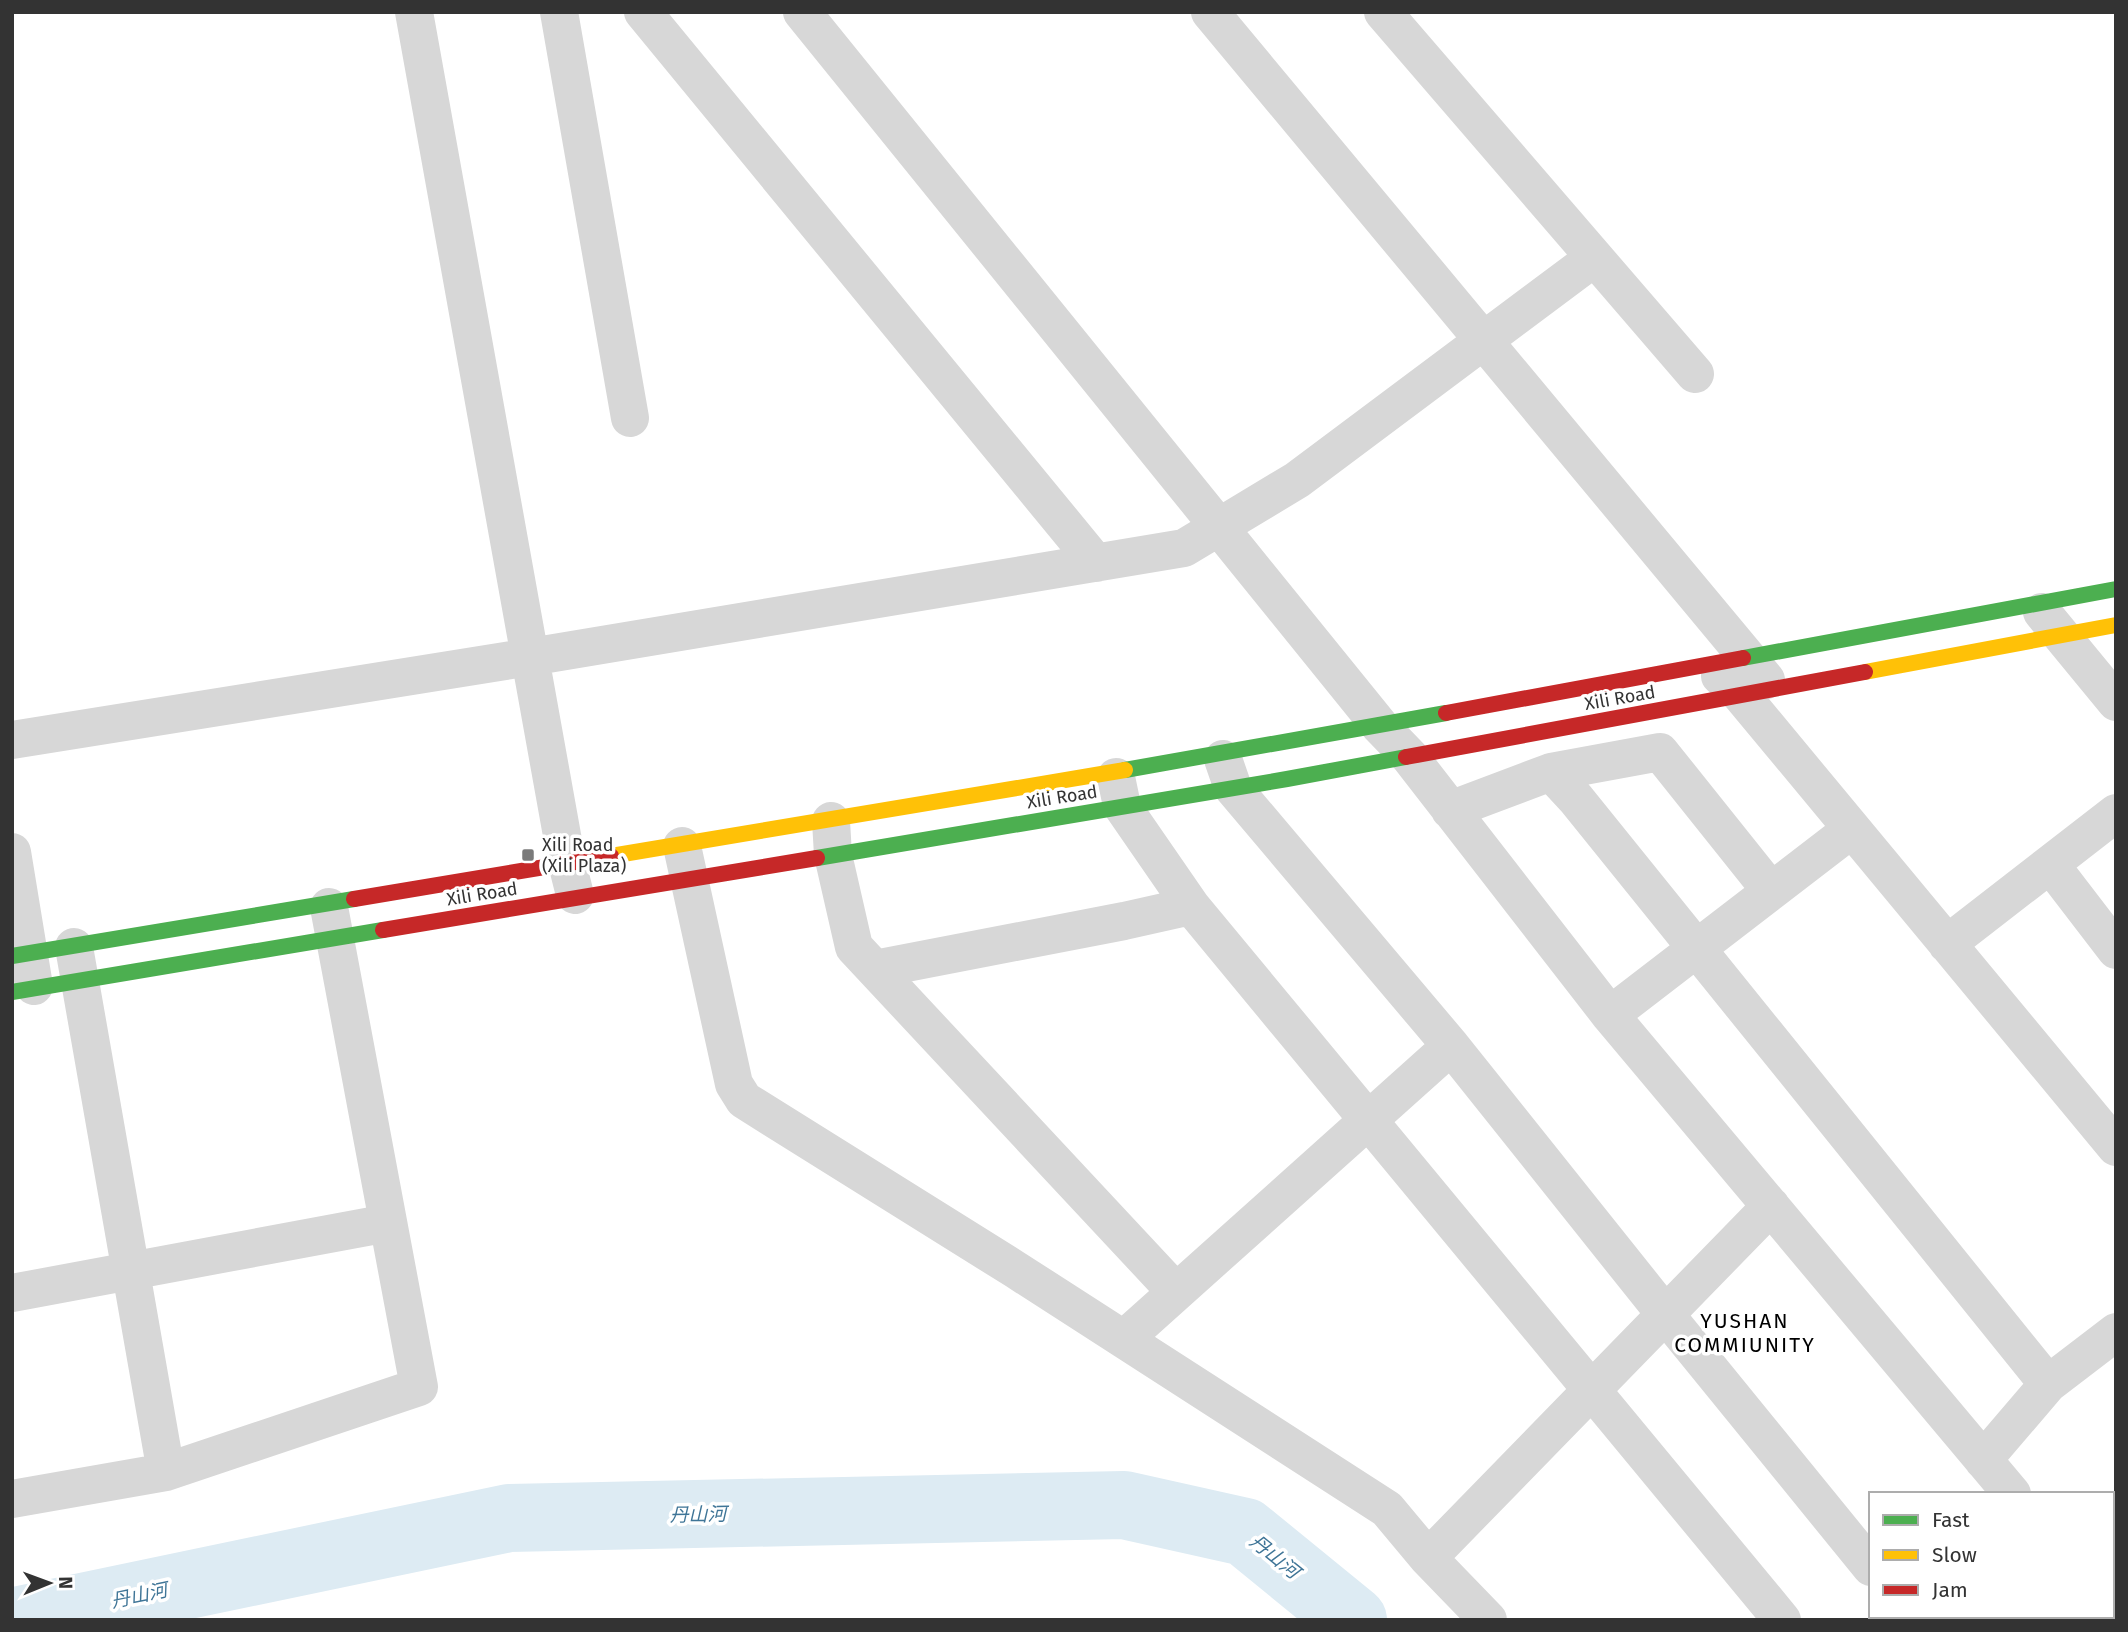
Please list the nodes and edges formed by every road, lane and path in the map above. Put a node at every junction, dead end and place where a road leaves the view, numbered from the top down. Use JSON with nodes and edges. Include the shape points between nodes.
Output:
{"nodes":[{"id":1,"x":414,"y":12,"type":"edge"},
{"id":2,"x":559,"y":12,"type":"edge"},
{"id":3,"x":643,"y":12,"type":"edge"},
{"id":4,"x":802,"y":12,"type":"edge"},
{"id":5,"x":1210,"y":12,"type":"edge"},
{"id":6,"x":1383,"y":12,"type":"edge"},
{"id":7,"x":1594,"y":258,"type":"junction"},
{"id":8,"x":1483,"y":341,"type":"junction"},
{"id":9,"x":1695,"y":374,"type":"dead end"},
{"id":10,"x":630,"y":418,"type":"dead end"},
{"id":11,"x":1219,"y":527,"type":"junction"},
{"id":12,"x":1096,"y":563,"type":"junction"},
{"id":13,"x":2116,"y":589,"type":"edge"},
{"id":14,"x":2035,"y":604,"type":"junction"},
{"id":15,"x":2116,"y":625,"type":"edge"},
{"id":16,"x":2061,"y":635,"type":"junction"},
{"id":17,"x":530,"y":657,"type":"junction"},
{"id":18,"x":1708,"y":665,"type":"joint"},
{"id":19,"x":1754,"y":680,"type":"junction"},
{"id":20,"x":2116,"y":702,"type":"edge"},
{"id":21,"x":1380,"y":726,"type":"junction"},
{"id":22,"x":12,"y":740,"type":"edge"},
{"id":23,"x":1409,"y":756,"type":"junction"},
{"id":24,"x":1227,"y":771,"type":"junction"},
{"id":25,"x":1551,"y":772,"type":"junction"},
{"id":26,"x":1118,"y":789,"type":"junction"},
{"id":27,"x":1450,"y":810,"type":"junction"},
{"id":28,"x":2116,"y":813,"type":"edge"},
{"id":29,"x":1852,"y":829,"type":"junction"},
{"id":30,"x":832,"y":837,"type":"junction"},
{"id":31,"x":12,"y":852,"type":"edge"},
{"id":32,"x":684,"y":861,"type":"junction"},
{"id":33,"x":2050,"y":864,"type":"junction"},
{"id":34,"x":571,"y":880,"type":"junction"},
{"id":35,"x":1771,"y":891,"type":"junction"},
{"id":36,"x":1191,"y":906,"type":"junction"},
{"id":37,"x":331,"y":920,"type":"junction"},
{"id":38,"x":1947,"y":944,"type":"junction"},
{"id":39,"x":1696,"y":949,"type":"junction"},
{"id":40,"x":2116,"y":950,"type":"edge"},
{"id":41,"x":76,"y":962,"type":"junction"},
{"id":42,"x":875,"y":969,"type":"junction"},
{"id":43,"x":22,"y":972,"type":"edge"},
{"id":44,"x":1610,"y":1015,"type":"junction"},
{"id":45,"x":1451,"y":1046,"type":"junction"},
{"id":46,"x":1368,"y":1120,"type":"junction"},
{"id":47,"x":2116,"y":1147,"type":"edge"},
{"id":48,"x":1771,"y":1206,"type":"junction"},
{"id":49,"x":388,"y":1223,"type":"junction"},
{"id":50,"x":131,"y":1271,"type":"junction"},
{"id":51,"x":1176,"y":1292,"type":"junction"},
{"id":52,"x":12,"y":1293,"type":"edge"},
{"id":53,"x":1665,"y":1314,"type":"junction"},
{"id":54,"x":2116,"y":1332,"type":"edge"},
{"id":55,"x":1124,"y":1339,"type":"junction"},
{"id":56,"x":2048,"y":1384,"type":"junction"},
{"id":57,"x":1591,"y":1390,"type":"junction"},
{"id":58,"x":1983,"y":1460,"type":"junction"},
{"id":59,"x":166,"y":1472,"type":"junction"},
{"id":60,"x":2010,"y":1492,"type":"edge"},
{"id":61,"x":12,"y":1499,"type":"edge"},
{"id":62,"x":1428,"y":1558,"type":"junction"},
{"id":63,"x":1869,"y":1565,"type":"edge"},
{"id":64,"x":1488,"y":1620,"type":"edge"},
{"id":65,"x":1782,"y":1620,"type":"edge"}],
"edges":[{"from":1,"to":17,"type":"street"},
{"from":2,"to":10,"type":"street"},
{"from":3,"to":12,"type":"street"},
{"from":4,"to":11,"type":"street"},
{"from":5,"to":8,"type":"street"},
{"from":6,"to":7,"type":"street"},
{"from":7,"to":8,"type":"street"},
{"from":7,"to":9,"type":"street"},
{"from":8,"to":11,"type":"street","via":[[1297,480]]},
{"from":8,"to":19,"type":"street"},
{"from":11,"to":12,"type":"street","via":[[1184,548]]},
{"from":11,"to":21,"type":"street"},
{"from":12,"to":17,"type":"street"},
{"from":13,"to":14,"type":"main road","name":"Xili Road"},
{"from":14,"to":16,"type":"street"},
{"from":14,"to":19,"type":"main road","name":"Xili Road"},
{"from":15,"to":16,"type":"main road","name":"Xili Road"},
{"from":16,"to":19,"type":"main road","name":"Xili Road"},
{"from":16,"to":20,"type":"street"},
{"from":17,"to":22,"type":"street"},
{"from":17,"to":34,"type":"street"},
{"from":18,"to":19,"type":"street"},
{"from":18,"to":21,"type":"main road","name":"Xili Road"},
{"from":19,"to":23,"type":"main road","name":"Xili Road"},
{"from":19,"to":29,"type":"street"},
{"from":21,"to":23,"type":"street"},
{"from":21,"to":24,"type":"main road","name":"Xili Road"},
{"from":23,"to":24,"type":"main road","name":"Xili Road"},
{"from":23,"to":27,"type":"street"},
{"from":24,"to":26,"type":"main road","name":"Xili Road"},
{"from":24,"to":26,"type":"main road","name":"Xili Road"},
{"from":24,"to":45,"type":"street"},
{"from":25,"to":27,"type":"street"},
{"from":25,"to":35,"type":"street","via":[[1660,752]]},
{"from":25,"to":39,"type":"street"},
{"from":26,"to":30,"type":"main road","name":"Xili Road"},
{"from":26,"to":30,"type":"main road","name":"Xili Road"},
{"from":26,"to":36,"type":"street"},
{"from":27,"to":44,"type":"street"},
{"from":28,"to":33,"type":"street"},
{"from":29,"to":35,"type":"street"},
{"from":29,"to":38,"type":"street"},
{"from":30,"to":32,"type":"main road","name":"Xili Road"},
{"from":30,"to":32,"type":"main road","name":"Xili Road"},
{"from":30,"to":42,"type":"street","via":[[854,947]]},
{"from":31,"to":43,"type":"street"},
{"from":32,"to":34,"type":"main road","name":"Xili Road"},
{"from":32,"to":34,"type":"main road","name":"Xili Road"},
{"from":32,"to":55,"type":"street","via":[[734,1084],[744,1100]]},
{"from":33,"to":38,"type":"street"},
{"from":33,"to":40,"type":"street"},
{"from":34,"to":37,"type":"main road","name":"Xili Road"},
{"from":34,"to":37,"type":"main road","name":"Xili Road"},
{"from":35,"to":39,"type":"street"},
{"from":36,"to":42,"type":"street"},
{"from":36,"to":46,"type":"street"},
{"from":37,"to":41,"type":"main road","name":"Xili Road"},
{"from":37,"to":41,"type":"main road","name":"Xili Road"},
{"from":37,"to":49,"type":"street"},
{"from":38,"to":47,"type":"street"},
{"from":39,"to":44,"type":"street"},
{"from":39,"to":56,"type":"street"},
{"from":41,"to":43,"type":"main road","name":"Xili Road"},
{"from":41,"to":43,"type":"main road","name":"Xili Road"},
{"from":41,"to":50,"type":"street"},
{"from":42,"to":51,"type":"street"},
{"from":44,"to":48,"type":"street"},
{"from":45,"to":46,"type":"street"},
{"from":45,"to":53,"type":"street"},
{"from":46,"to":51,"type":"street"},
{"from":46,"to":57,"type":"street"},
{"from":48,"to":53,"type":"street"},
{"from":48,"to":58,"type":"street"},
{"from":49,"to":50,"type":"street"},
{"from":49,"to":59,"type":"street","via":[[419,1387]]},
{"from":50,"to":52,"type":"street"},
{"from":50,"to":59,"type":"street"},
{"from":51,"to":55,"type":"street"},
{"from":53,"to":57,"type":"street"},
{"from":53,"to":63,"type":"street"},
{"from":54,"to":56,"type":"street"},
{"from":55,"to":62,"type":"street","via":[[1387,1509]]},
{"from":56,"to":58,"type":"street"},
{"from":57,"to":62,"type":"street"},
{"from":57,"to":65,"type":"street"},
{"from":58,"to":60,"type":"street"},
{"from":59,"to":61,"type":"street"},
{"from":62,"to":64,"type":"street"}]}
